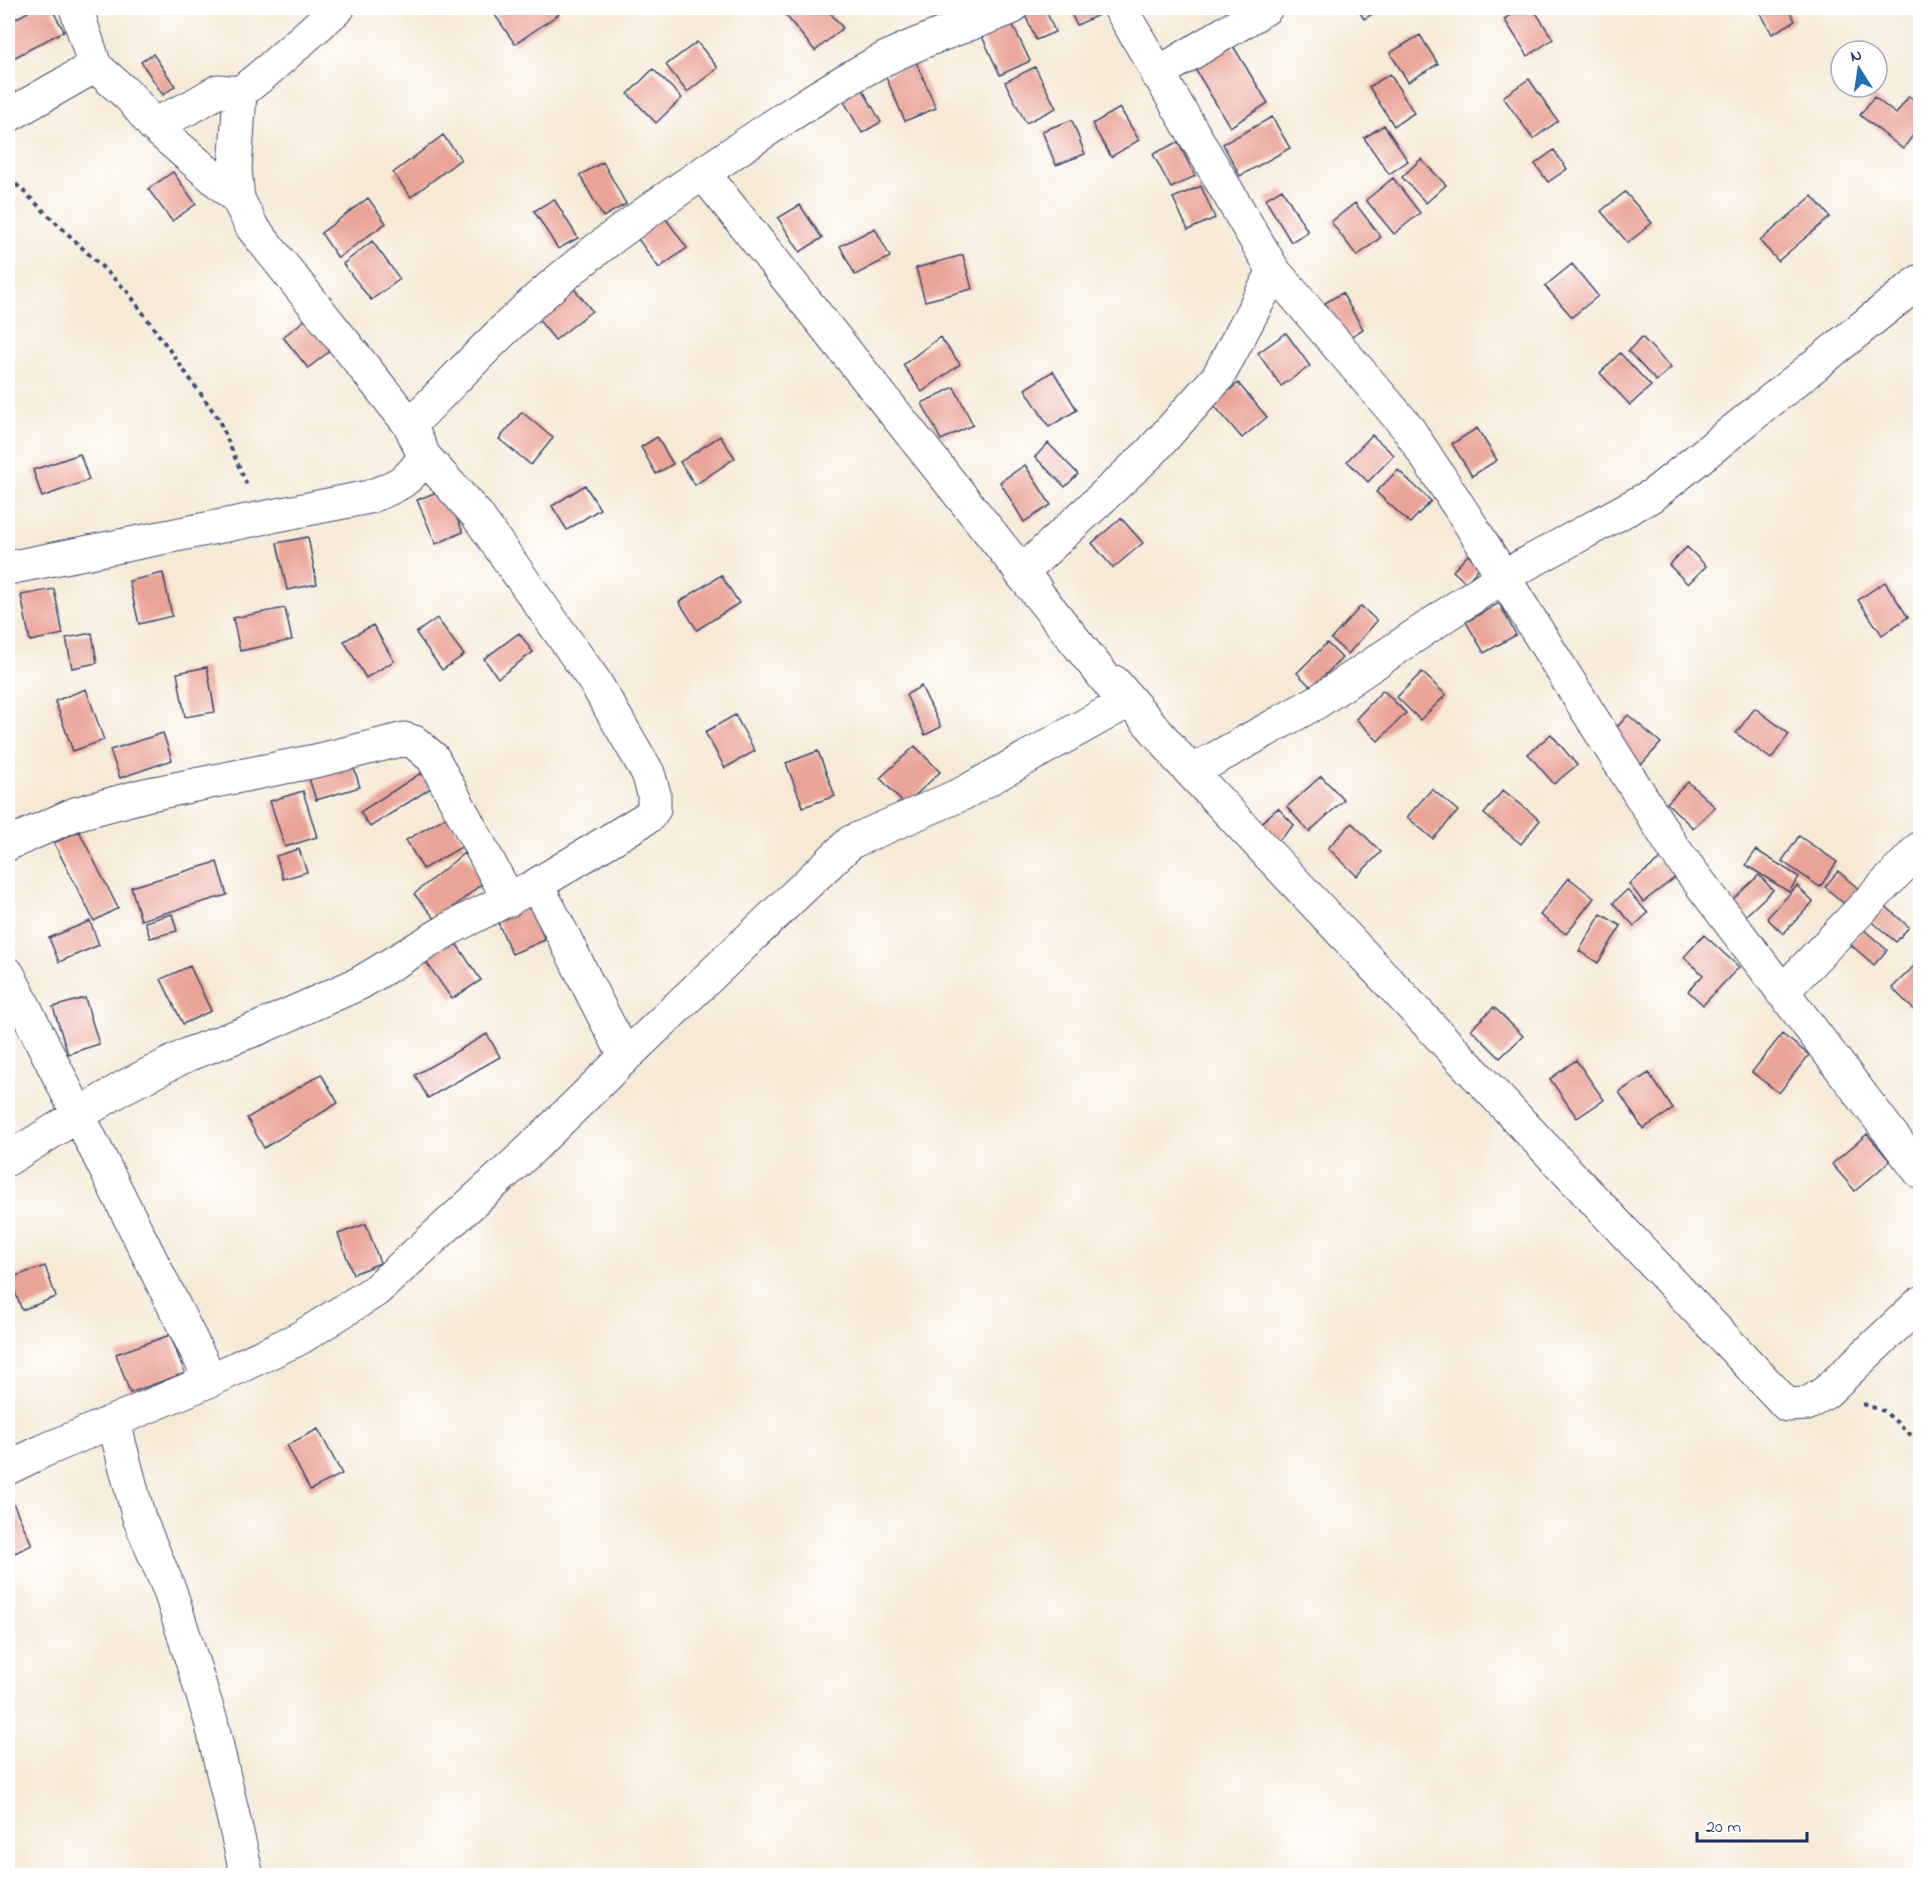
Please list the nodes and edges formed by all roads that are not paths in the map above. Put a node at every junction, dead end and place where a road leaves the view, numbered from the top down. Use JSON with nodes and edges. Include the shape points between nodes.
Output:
{"nodes":[{"id":1,"x":76,"y":8,"type":"edge"},
{"id":2,"x":338,"y":8,"type":"edge"},
{"id":3,"x":1011,"y":8,"type":"edge"},
{"id":4,"x":1120,"y":8,"type":"edge"},
{"id":5,"x":1266,"y":8,"type":"edge"},
{"id":6,"x":95,"y":66,"type":"junction"},
{"id":7,"x":1157,"y":74,"type":"junction"},
{"id":8,"x":240,"y":93,"type":"junction"},
{"id":9,"x":8,"y":116,"type":"edge"},
{"id":10,"x":153,"y":125,"type":"junction"},
{"id":11,"x":703,"y":173,"type":"junction"},
{"id":12,"x":238,"y":199,"type":"junction"},
{"id":13,"x":1274,"y":271,"type":"junction"},
{"id":14,"x":1920,"y":281,"type":"edge"},
{"id":15,"x":410,"y":425,"type":"junction"},
{"id":16,"x":424,"y":456,"type":"junction"},
{"id":17,"x":8,"y":568,"type":"edge"},
{"id":18,"x":1021,"y":573,"type":"junction"},
{"id":19,"x":1502,"y":577,"type":"junction"},
{"id":20,"x":1125,"y":703,"type":"junction"},
{"id":21,"x":1191,"y":772,"type":"junction"},
{"id":22,"x":8,"y":843,"type":"edge"},
{"id":23,"x":1920,"y":848,"type":"edge"},
{"id":24,"x":522,"y":893,"type":"junction"},
{"id":25,"x":8,"y":974,"type":"edge"},
{"id":26,"x":1782,"y":992,"type":"junction"},
{"id":27,"x":624,"y":1058,"type":"junction"},
{"id":28,"x":78,"y":1115,"type":"junction"},
{"id":29,"x":8,"y":1159,"type":"edge"},
{"id":30,"x":1920,"y":1172,"type":"edge"},
{"id":31,"x":1920,"y":1303,"type":"edge"},
{"id":32,"x":211,"y":1380,"type":"junction"},
{"id":33,"x":114,"y":1423,"type":"junction"},
{"id":34,"x":8,"y":1468,"type":"edge"},
{"id":35,"x":247,"y":1875,"type":"edge"}],
"edges":[{"from":1,"to":6,"type":"street"},
{"from":2,"to":8,"type":"street"},
{"from":3,"to":11,"type":"street","via":[[874,64]]},
{"from":4,"to":7,"type":"street"},
{"from":5,"to":7,"type":"street"},
{"from":6,"to":9,"type":"street"},
{"from":6,"to":10,"type":"street","via":[[130,97]]},
{"from":7,"to":13,"type":"street"},
{"from":8,"to":10,"type":"street","via":[[218,91]]},
{"from":8,"to":12,"type":"street","via":[[235,169]]},
{"from":10,"to":12,"type":"street"},
{"from":11,"to":15,"type":"street","via":[[558,280]]},
{"from":11,"to":18,"type":"street"},
{"from":12,"to":15,"type":"street","via":[[252,227]]},
{"from":13,"to":18,"type":"street","via":[[1218,377],[1151,452]]},
{"from":13,"to":19,"type":"street","via":[[1407,427]]},
{"from":14,"to":19,"type":"street","via":[[1653,495]]},
{"from":15,"to":16,"type":"street"},
{"from":16,"to":17,"type":"street","via":[[417,470],[392,488],[369,497]]},
{"from":16,"to":24,"type":"street","via":[[477,515],[595,682],[648,773],[654,794],[654,809],[644,821]]},
{"from":18,"to":20,"type":"street"},
{"from":18,"to":21,"type":"street"},
{"from":19,"to":21,"type":"street","via":[[1317,702]]},
{"from":19,"to":26,"type":"street","via":[[1674,849]]},
{"from":20,"to":21,"type":"street"},
{"from":20,"to":27,"type":"street","via":[[962,794],[851,842]]},
{"from":21,"to":31,"type":"street","via":[[1787,1405],[1807,1404],[1826,1392]]},
{"from":22,"to":24,"type":"street","via":[[75,814],[115,803],[405,739],[434,758]]},
{"from":23,"to":26,"type":"street"},
{"from":24,"to":27,"type":"street","via":[[551,911]]},
{"from":24,"to":28,"type":"street","via":[[451,928],[360,983],[189,1054]]},
{"from":25,"to":28,"type":"street"},
{"from":26,"to":30,"type":"street"},
{"from":27,"to":32,"type":"street","via":[[510,1170],[375,1291],[300,1338]]},
{"from":28,"to":29,"type":"street"},
{"from":28,"to":32,"type":"street"},
{"from":32,"to":33,"type":"street"},
{"from":33,"to":34,"type":"street"},
{"from":33,"to":35,"type":"street","via":[[139,1518],[170,1591],[211,1721]]}]}
